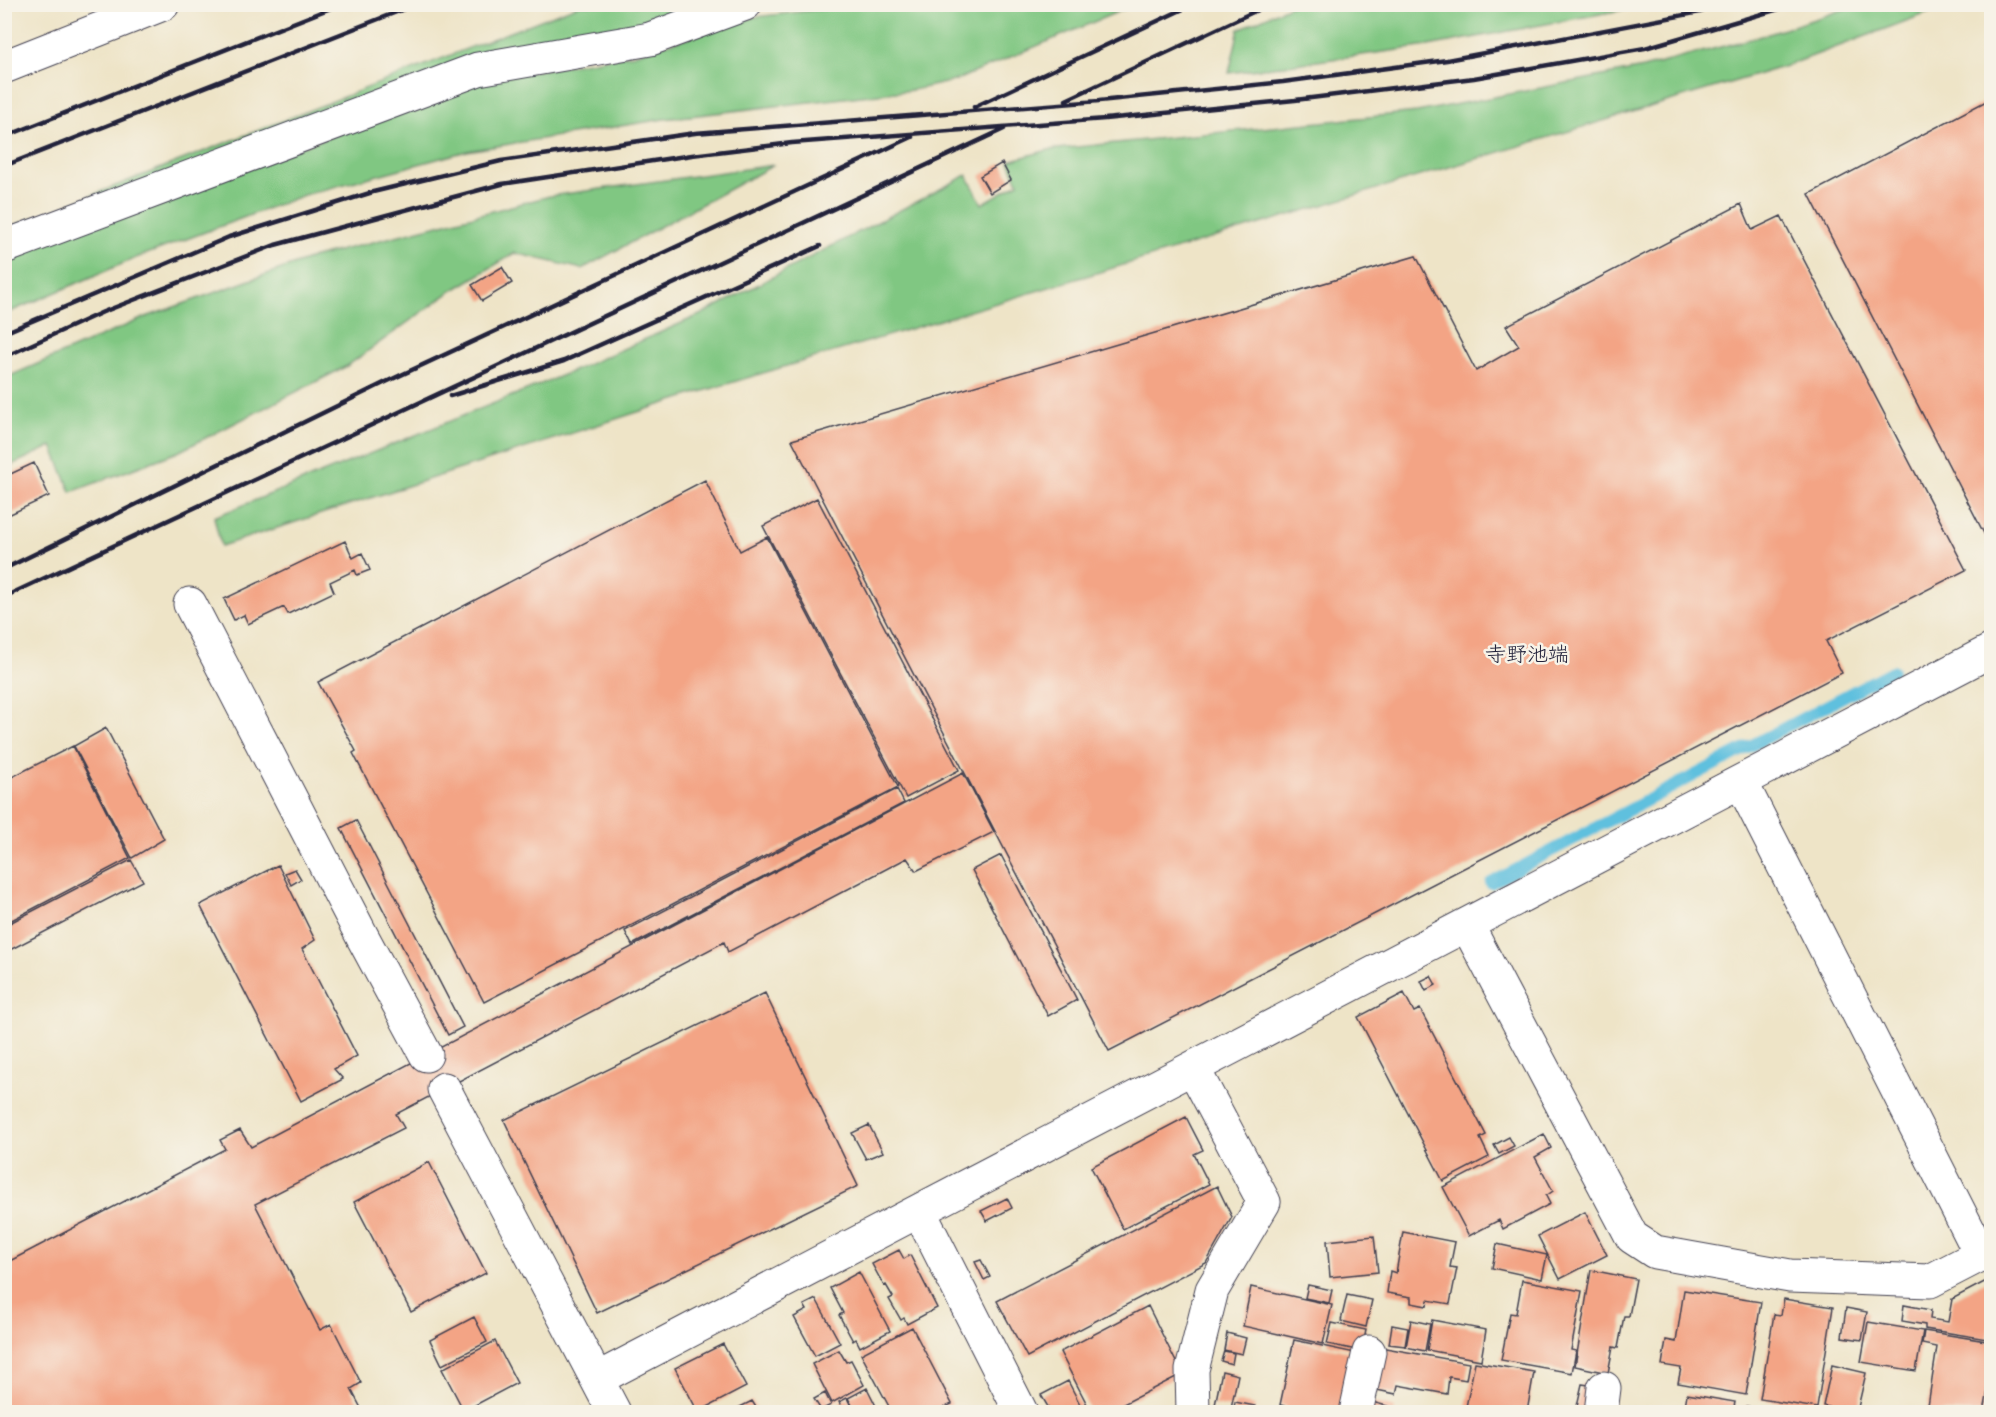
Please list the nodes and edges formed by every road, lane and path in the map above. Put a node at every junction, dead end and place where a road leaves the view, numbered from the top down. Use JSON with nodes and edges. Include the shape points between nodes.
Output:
{"nodes":[{"id":1,"x":163,"y":4,"type":"edge"},
{"id":2,"x":745,"y":4,"type":"edge"},
{"id":3,"x":4,"y":67,"type":"edge"},
{"id":4,"x":4,"y":247,"type":"edge"},
{"id":5,"x":190,"y":604,"type":"dead end"},
{"id":6,"x":1992,"y":651,"type":"edge"},
{"id":7,"x":1741,"y":782,"type":"junction"},
{"id":8,"x":1467,"y":925,"type":"junction"},
{"id":9,"x":426,"y":1055,"type":"dead end"},
{"id":10,"x":1193,"y":1068,"type":"junction"},
{"id":11,"x":444,"y":1089,"type":"dead end"},
{"id":12,"x":919,"y":1211,"type":"junction"},
{"id":13,"x":1986,"y":1252,"type":"edge"},
{"id":14,"x":1369,"y":1352,"type":"dead end"},
{"id":15,"x":597,"y":1379,"type":"junction"},
{"id":16,"x":614,"y":1413,"type":"edge"},
{"id":17,"x":1021,"y":1413,"type":"edge"},
{"id":18,"x":1193,"y":1413,"type":"edge"},
{"id":19,"x":1356,"y":1413,"type":"edge"}],
"edges":[{"from":1,"to":3,"type":"street"},
{"from":2,"to":4,"type":"street","via":[[650,39],[478,69]]},
{"from":5,"to":9,"type":"street"},
{"from":6,"to":7,"type":"street"},
{"from":7,"to":8,"type":"street"},
{"from":7,"to":13,"type":"street"},
{"from":8,"to":10,"type":"street"},
{"from":8,"to":13,"type":"street","via":[[1632,1237],[1654,1252],[1790,1276],[1930,1281]]},
{"from":10,"to":12,"type":"street"},
{"from":10,"to":18,"type":"street","via":[[1264,1202],[1212,1290],[1192,1370]]},
{"from":11,"to":15,"type":"street"},
{"from":12,"to":15,"type":"street"},
{"from":12,"to":17,"type":"street"},
{"from":14,"to":19,"type":"street"},
{"from":15,"to":16,"type":"street"}]}
